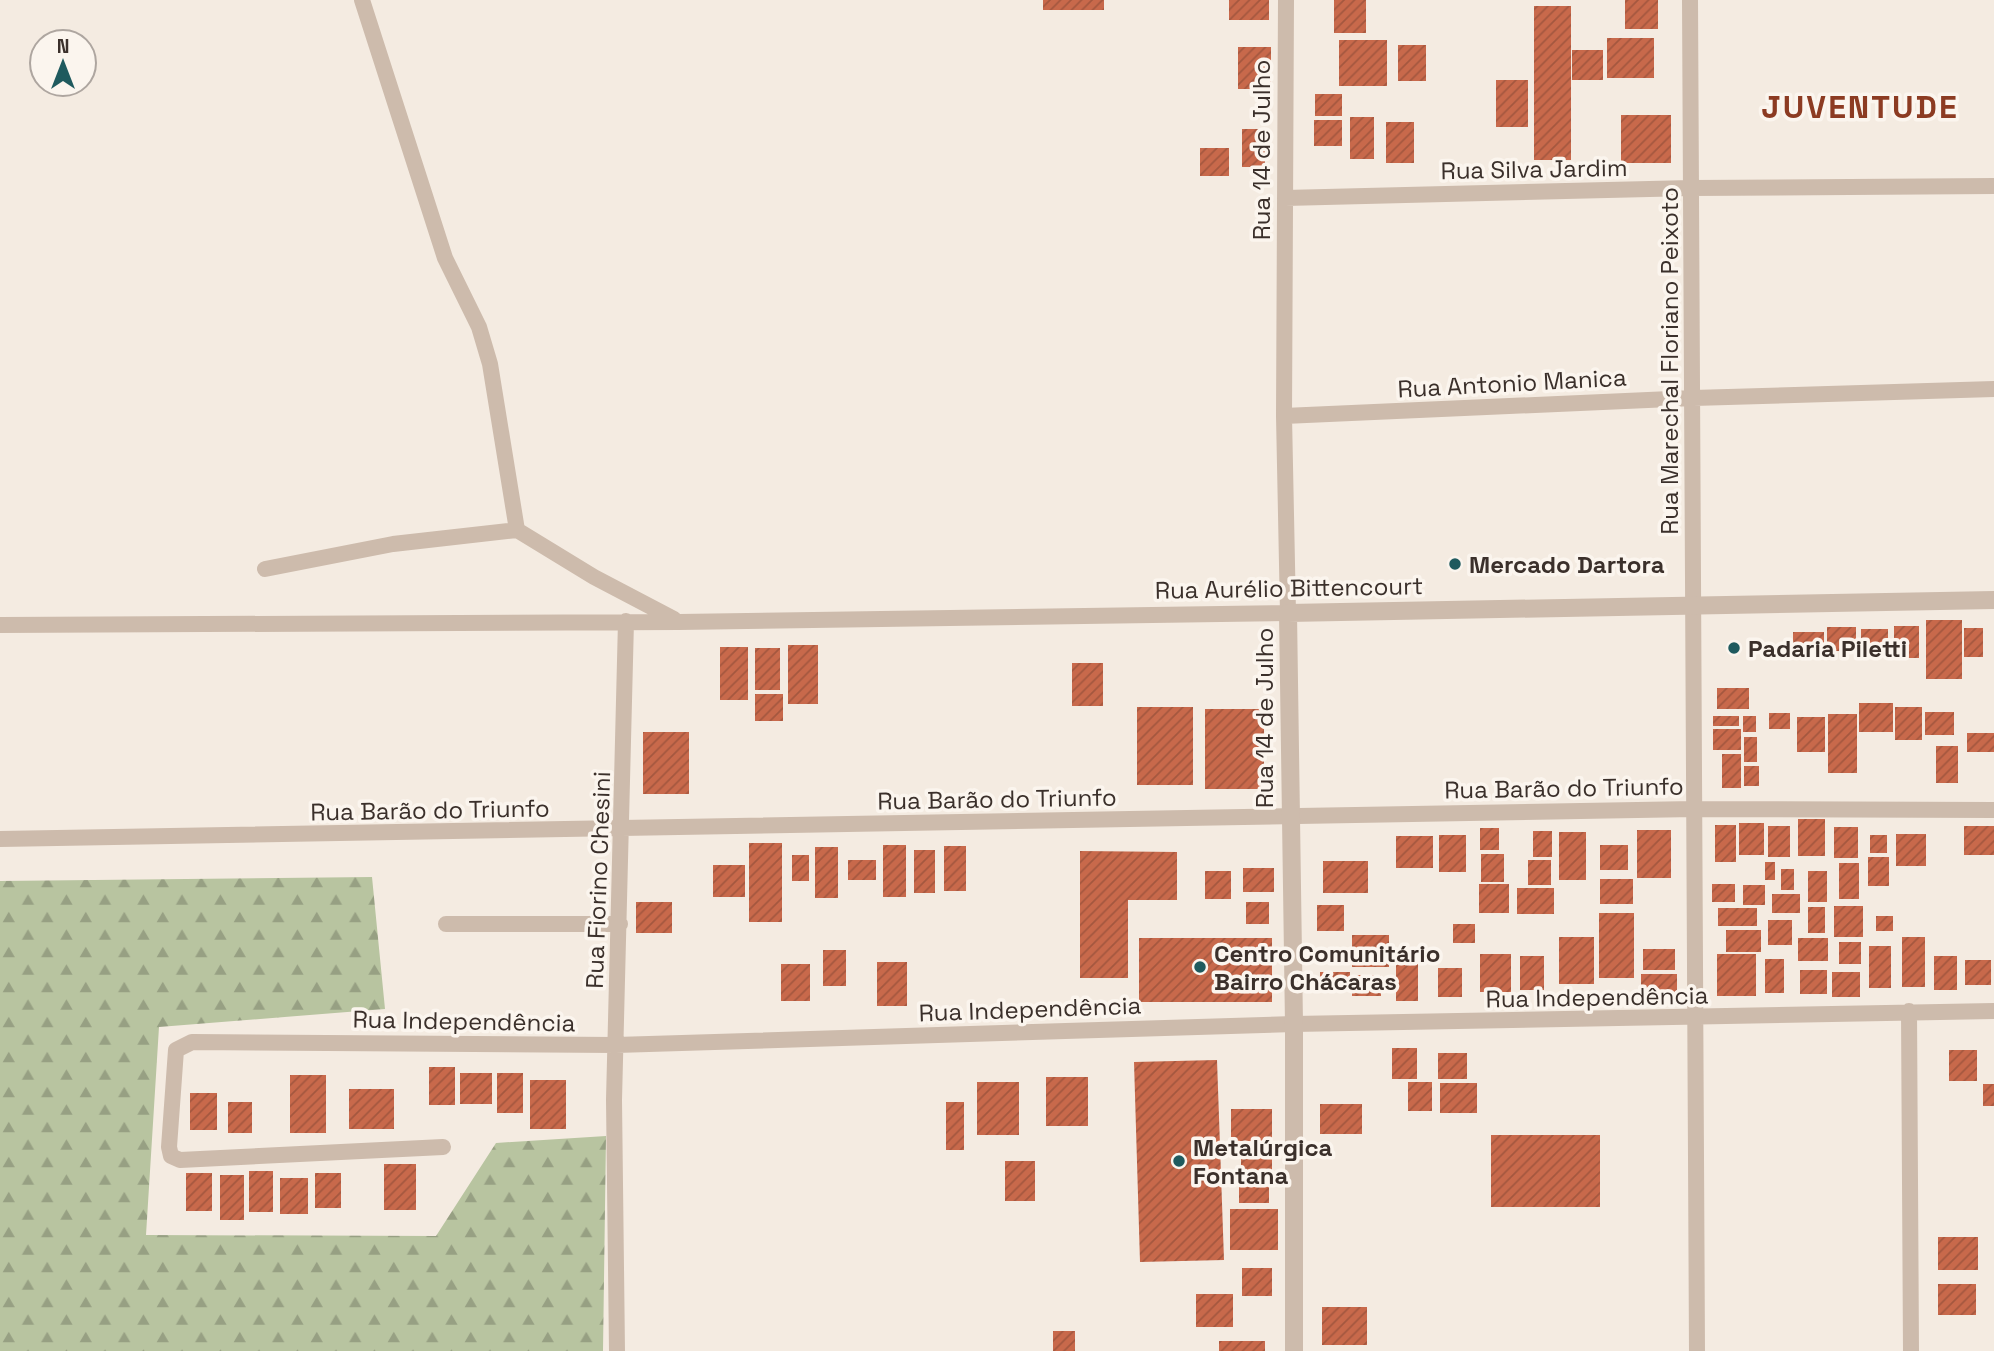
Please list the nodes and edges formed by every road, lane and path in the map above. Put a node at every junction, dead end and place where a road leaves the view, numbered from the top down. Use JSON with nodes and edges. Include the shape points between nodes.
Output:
{"nodes":[{"id":1,"x":362,"y":0,"type":"edge"},
{"id":2,"x":1286,"y":0,"type":"edge"},
{"id":3,"x":1690,"y":0,"type":"edge"},
{"id":4,"x":1994,"y":186,"type":"edge"},
{"id":5,"x":1691,"y":188,"type":"junction"},
{"id":6,"x":1285,"y":198,"type":"junction"},
{"id":7,"x":1994,"y":389,"type":"edge"},
{"id":8,"x":1693,"y":398,"type":"junction"},
{"id":9,"x":1283,"y":416,"type":"junction"},
{"id":10,"x":517,"y":530,"type":"junction"},
{"id":11,"x":264,"y":569,"type":"dead end"},
{"id":12,"x":1994,"y":600,"type":"edge"},
{"id":13,"x":1692,"y":605,"type":"junction"},
{"id":14,"x":1288,"y":613,"type":"junction"},
{"id":15,"x":626,"y":621,"type":"junction"},
{"id":16,"x":679,"y":622,"type":"junction"},
{"id":17,"x":0,"y":625,"type":"edge"},
{"id":18,"x":1694,"y":809,"type":"junction"},
{"id":19,"x":1994,"y":810,"type":"edge"},
{"id":20,"x":1288,"y":816,"type":"junction"},
{"id":21,"x":623,"y":829,"type":"junction"},
{"id":22,"x":0,"y":839,"type":"edge"},
{"id":23,"x":446,"y":924,"type":"dead end"},
{"id":24,"x":620,"y":924,"type":"junction"},
{"id":25,"x":1994,"y":1011,"type":"edge"},
{"id":26,"x":1909,"y":1012,"type":"junction"},
{"id":27,"x":1696,"y":1018,"type":"junction"},
{"id":28,"x":1294,"y":1024,"type":"junction"},
{"id":29,"x":616,"y":1045,"type":"junction"},
{"id":30,"x":443,"y":1147,"type":"dead end"},
{"id":31,"x":617,"y":1351,"type":"edge"},
{"id":32,"x":1294,"y":1351,"type":"edge"},
{"id":33,"x":1697,"y":1351,"type":"edge"},
{"id":34,"x":1911,"y":1351,"type":"edge"}],
"edges":[{"from":1,"to":10,"type":"street","via":[[444,258],[479,327],[490,363]]},
{"from":2,"to":6,"type":"street","name":"Rua 14 de Julho"},
{"from":3,"to":5,"type":"street","name":"Rua Marechal Floriano Peixoto"},
{"from":4,"to":5,"type":"street","name":"Rua Silva Jardim"},
{"from":5,"to":6,"type":"street","name":"Rua Silva Jardim"},
{"from":5,"to":8,"type":"street","name":"Rua Marechal Floriano Peixoto"},
{"from":6,"to":9,"type":"street","name":"Rua 14 de Julho"},
{"from":7,"to":8,"type":"street","name":"Rua Antonio Manica"},
{"from":8,"to":9,"type":"street","name":"Rua Antonio Manica"},
{"from":8,"to":13,"type":"street","name":"Rua Marechal Floriano Peixoto"},
{"from":9,"to":14,"type":"street","name":"Rua 14 de Julho"},
{"from":10,"to":11,"type":"street","via":[[393,544]]},
{"from":10,"to":16,"type":"street"},
{"from":12,"to":13,"type":"street","name":"Rua Aurélio Bittencourt"},
{"from":13,"to":14,"type":"street","name":"Rua Aurélio Bittencourt"},
{"from":13,"to":18,"type":"street","name":"Rua Marechal Floriano Peixoto"},
{"from":14,"to":16,"type":"street","name":"Rua Aurélio Bittencourt"},
{"from":14,"to":20,"type":"street","name":"Rua 14 de Julho"},
{"from":15,"to":16,"type":"street","name":"Rua Aurélio Bittencourt"},
{"from":15,"to":17,"type":"street","name":"Rua Aurélio Bittencourt"},
{"from":15,"to":21,"type":"street","name":"Rua Fiorino Chesini"},
{"from":18,"to":19,"type":"street","name":"Rua Barão do Triunfo"},
{"from":18,"to":20,"type":"street","name":"Rua Barão do Triunfo"},
{"from":18,"to":27,"type":"street","name":"Rua Marechal Floriano Peixoto"},
{"from":20,"to":21,"type":"street","name":"Rua Barão do Triunfo"},
{"from":20,"to":28,"type":"street","name":"Rua 14 de Julho"},
{"from":21,"to":22,"type":"street","name":"Rua Barão do Triunfo"},
{"from":21,"to":24,"type":"street","name":"Rua Fiorino Chesini"},
{"from":23,"to":24,"type":"street"},
{"from":24,"to":29,"type":"street","name":"Rua Fiorino Chesini"},
{"from":25,"to":26,"type":"street","name":"Rua Independência"},
{"from":26,"to":27,"type":"street","name":"Rua Independência"},
{"from":26,"to":34,"type":"street"},
{"from":27,"to":28,"type":"street","name":"Rua Independência"},
{"from":27,"to":33,"type":"street","name":"Rua Marechal Floriano Peixoto"},
{"from":28,"to":29,"type":"street","name":"Rua Independência"},
{"from":28,"to":32,"type":"street","name":"Rua 14 de Julho"},
{"from":29,"to":30,"type":"street","name":"Rua Independência","via":[[192,1042],[176,1050],[169,1147],[171,1156],[180,1160]]},
{"from":29,"to":31,"type":"street","name":"Rua Fiorino Chesini"}]}
